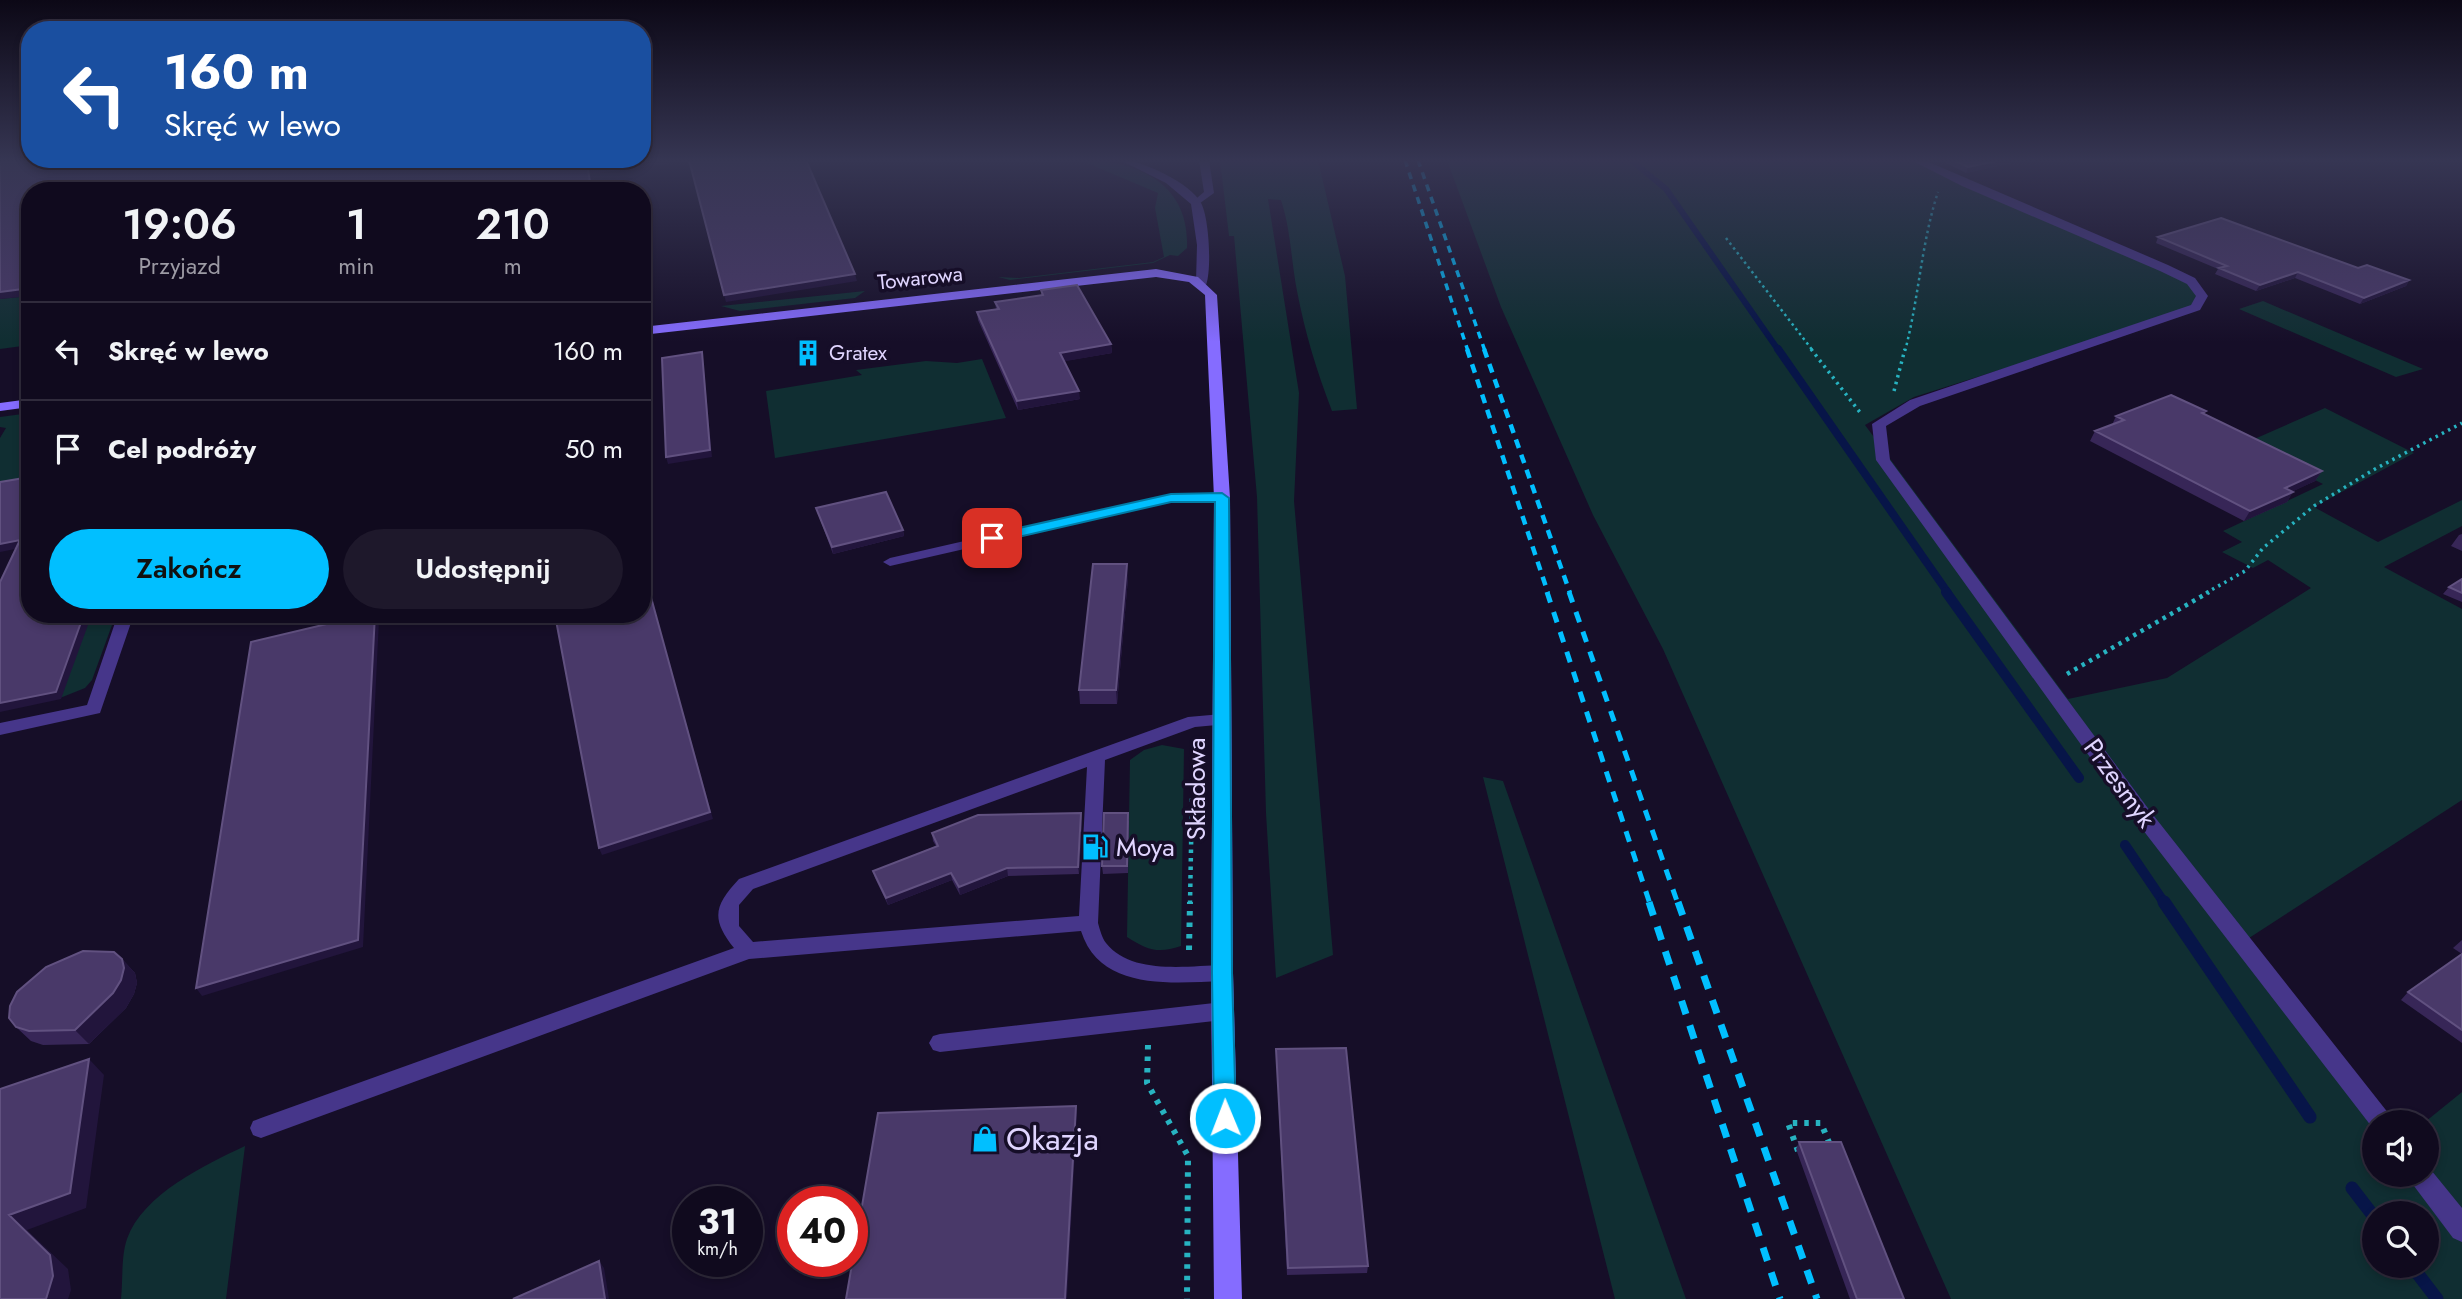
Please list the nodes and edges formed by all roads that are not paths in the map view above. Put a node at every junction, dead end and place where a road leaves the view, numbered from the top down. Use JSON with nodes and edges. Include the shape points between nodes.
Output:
{"nodes":[{"id":1,"x":1199,"y":221,"type":"edge"},
{"id":2,"x":2053,"y":221,"type":"edge"},
{"id":3,"x":1202,"y":282,"type":"junction"},
{"id":4,"x":651,"y":330,"type":"edge"},
{"id":5,"x":21,"y":404,"type":"edge"},
{"id":6,"x":0,"y":407,"type":"edge"},
{"id":7,"x":1222,"y":498,"type":"junction"},
{"id":8,"x":890,"y":562,"type":"dead end"},
{"id":9,"x":123,"y":623,"type":"edge"},
{"id":10,"x":1222,"y":720,"type":"junction"},
{"id":11,"x":0,"y":729,"type":"edge"},
{"id":12,"x":1096,"y":759,"type":"junction"},
{"id":13,"x":1088,"y":923,"type":"junction"},
{"id":14,"x":748,"y":951,"type":"junction"},
{"id":15,"x":1222,"y":973,"type":"junction"},
{"id":16,"x":1223,"y":1010,"type":"junction"},
{"id":17,"x":940,"y":1043,"type":"dead end"},
{"id":18,"x":2371,"y":1110,"type":"edge"},
{"id":19,"x":261,"y":1128,"type":"dead end"},
{"id":20,"x":2430,"y":1187,"type":"edge"},
{"id":21,"x":2462,"y":1228,"type":"edge"},
{"id":22,"x":1228,"y":1299,"type":"edge"}],
"edges":[{"from":1,"to":3,"type":"street"},
{"from":2,"to":18,"type":"street","name":"Przesmyk","via":[[2191,281],[2202,296],[2196,307],[1915,403],[1878,429],[1883,460],[2143,816]]},
{"from":3,"to":4,"type":"street","name":"Towarowa","via":[[1156,273]]},
{"from":3,"to":7,"type":"street","name":"Składowa","via":[[1211,295]]},
{"from":5,"to":6,"type":"street"},
{"from":7,"to":8,"type":"lane","via":[[1171,498]]},
{"from":7,"to":10,"type":"street","name":"Składowa"},
{"from":9,"to":11,"type":"lane","via":[[94,709]]},
{"from":10,"to":12,"type":"lane","via":[[1195,721]]},
{"from":10,"to":15,"type":"street","name":"Składowa"},
{"from":12,"to":13,"type":"lane"},
{"from":12,"to":14,"type":"lane","via":[[746,884],[729,904],[729,928]]},
{"from":13,"to":14,"type":"lane"},
{"from":13,"to":15,"type":"lane","via":[[1099,950],[1120,964],[1156,975]]},
{"from":14,"to":19,"type":"lane"},
{"from":15,"to":16,"type":"street","name":"Składowa"},
{"from":16,"to":17,"type":"lane"},
{"from":16,"to":22,"type":"street","name":"Składowa"},
{"from":20,"to":21,"type":"street"}]}
